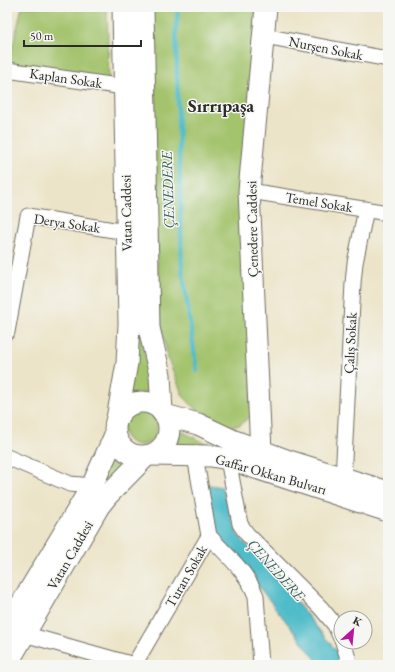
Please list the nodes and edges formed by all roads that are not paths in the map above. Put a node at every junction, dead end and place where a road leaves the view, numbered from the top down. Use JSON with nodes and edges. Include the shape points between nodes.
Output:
{"nodes":[{"id":1,"x":123,"y":7,"type":"edge"},
{"id":2,"x":143,"y":7,"type":"edge"},
{"id":3,"x":266,"y":7,"type":"edge"},
{"id":4,"x":264,"y":36,"type":"junction"},
{"id":5,"x":388,"y":60,"type":"edge"},
{"id":6,"x":7,"y":70,"type":"edge"},
{"id":7,"x":124,"y":87,"type":"junction"},
{"id":8,"x":249,"y":191,"type":"junction"},
{"id":9,"x":366,"y":209,"type":"junction"},
{"id":10,"x":388,"y":213,"type":"edge"},
{"id":11,"x":126,"y":232,"type":"junction"},
{"id":12,"x":7,"y":332,"type":"edge"},
{"id":13,"x":164,"y":413,"type":"junction"},
{"id":14,"x":116,"y":427,"type":"junction"},
{"id":15,"x":148,"y":456,"type":"junction"},
{"id":16,"x":195,"y":456,"type":"junction"},
{"id":17,"x":7,"y":457,"type":"edge"},
{"id":18,"x":228,"y":459,"type":"junction"},
{"id":19,"x":260,"y":460,"type":"junction"},
{"id":20,"x":343,"y":478,"type":"junction"},
{"id":21,"x":92,"y":486,"type":"junction"},
{"id":22,"x":388,"y":492,"type":"edge"},
{"id":23,"x":388,"y":511,"type":"edge"},
{"id":24,"x":209,"y":536,"type":"junction"},
{"id":25,"x":333,"y":623,"type":"edge"},
{"id":26,"x":16,"y":631,"type":"edge"},
{"id":27,"x":345,"y":650,"type":"edge"},
{"id":28,"x":7,"y":664,"type":"edge"},
{"id":29,"x":134,"y":665,"type":"edge"},
{"id":30,"x":261,"y":665,"type":"edge"},
{"id":31,"x":350,"y":665,"type":"edge"}],
"edges":[{"from":1,"to":7,"type":"main road","name":"Vatan Caddesi"},
{"from":2,"to":13,"type":"main road","name":"Vatan Caddesi","via":[[149,328],[160,375]]},
{"from":3,"to":4,"type":"main road","name":"Çenedere Caddesi"},
{"from":4,"to":5,"type":"street","name":"Nurşen Sokak"},
{"from":4,"to":8,"type":"main road","name":"Çenedere Caddesi"},
{"from":6,"to":7,"type":"street","name":"Kaplan Sokak"},
{"from":7,"to":11,"type":"main road","name":"Vatan Caddesi"},
{"from":8,"to":9,"type":"street","name":"Temel Sokak"},
{"from":8,"to":19,"type":"main road","name":"Çenedere Caddesi"},
{"from":9,"to":10,"type":"street","name":"Temel Sokak"},
{"from":9,"to":20,"type":"street","name":"Çalış Sokak","via":[[353,283]]},
{"from":11,"to":12,"type":"street","name":"Derya Sokak","via":[[28,216]]},
{"from":11,"to":14,"type":"main road","name":"Vatan Caddesi","via":[[128,346]]},
{"from":13,"to":14,"type":"main road","name":"Vatan Caddesi","via":[[155,406],[138,403],[122,411]]},
{"from":13,"to":15,"type":"main road","name":"Vatan Caddesi","via":[[169,427],[168,439],[158,452]]},
{"from":13,"to":19,"type":"main road","name":"Gaffar Okkan Bulvarı","via":[[198,424],[232,440]]},
{"from":14,"to":15,"type":"main road","via":[[118,443],[123,449],[134,455]]},
{"from":14,"to":21,"type":"main road","name":"Vatan Caddesi"},
{"from":15,"to":16,"type":"main road","name":"Gaffar Okkan Bulvarı"},
{"from":15,"to":26,"type":"main road","name":"Vatan Caddesi","via":[[99,506]]},
{"from":16,"to":18,"type":"main road","name":"Gaffar Okkan Bulvarı"},
{"from":16,"to":24,"type":"street","name":"Turan Sokak"},
{"from":17,"to":21,"type":"street","via":[[70,484]]},
{"from":18,"to":19,"type":"main road","name":"Gaffar Okkan Bulvarı"},
{"from":18,"to":25,"type":"street","via":[[240,524]]},
{"from":19,"to":20,"type":"main road","name":"Gaffar Okkan Bulvarı"},
{"from":19,"to":23,"type":"main road","name":"Gaffar Okkan Bulvarı"},
{"from":20,"to":22,"type":"main road","name":"Gaffar Okkan Bulvarı"},
{"from":21,"to":26,"type":"main road","name":"Vatan Caddesi"},
{"from":24,"to":29,"type":"street","name":"Turan Sokak"},
{"from":24,"to":30,"type":"street","via":[[254,588]]},
{"from":26,"to":28,"type":"main road","name":"Vatan Caddesi"},
{"from":26,"to":29,"type":"street"},
{"from":27,"to":31,"type":"street"}]}
